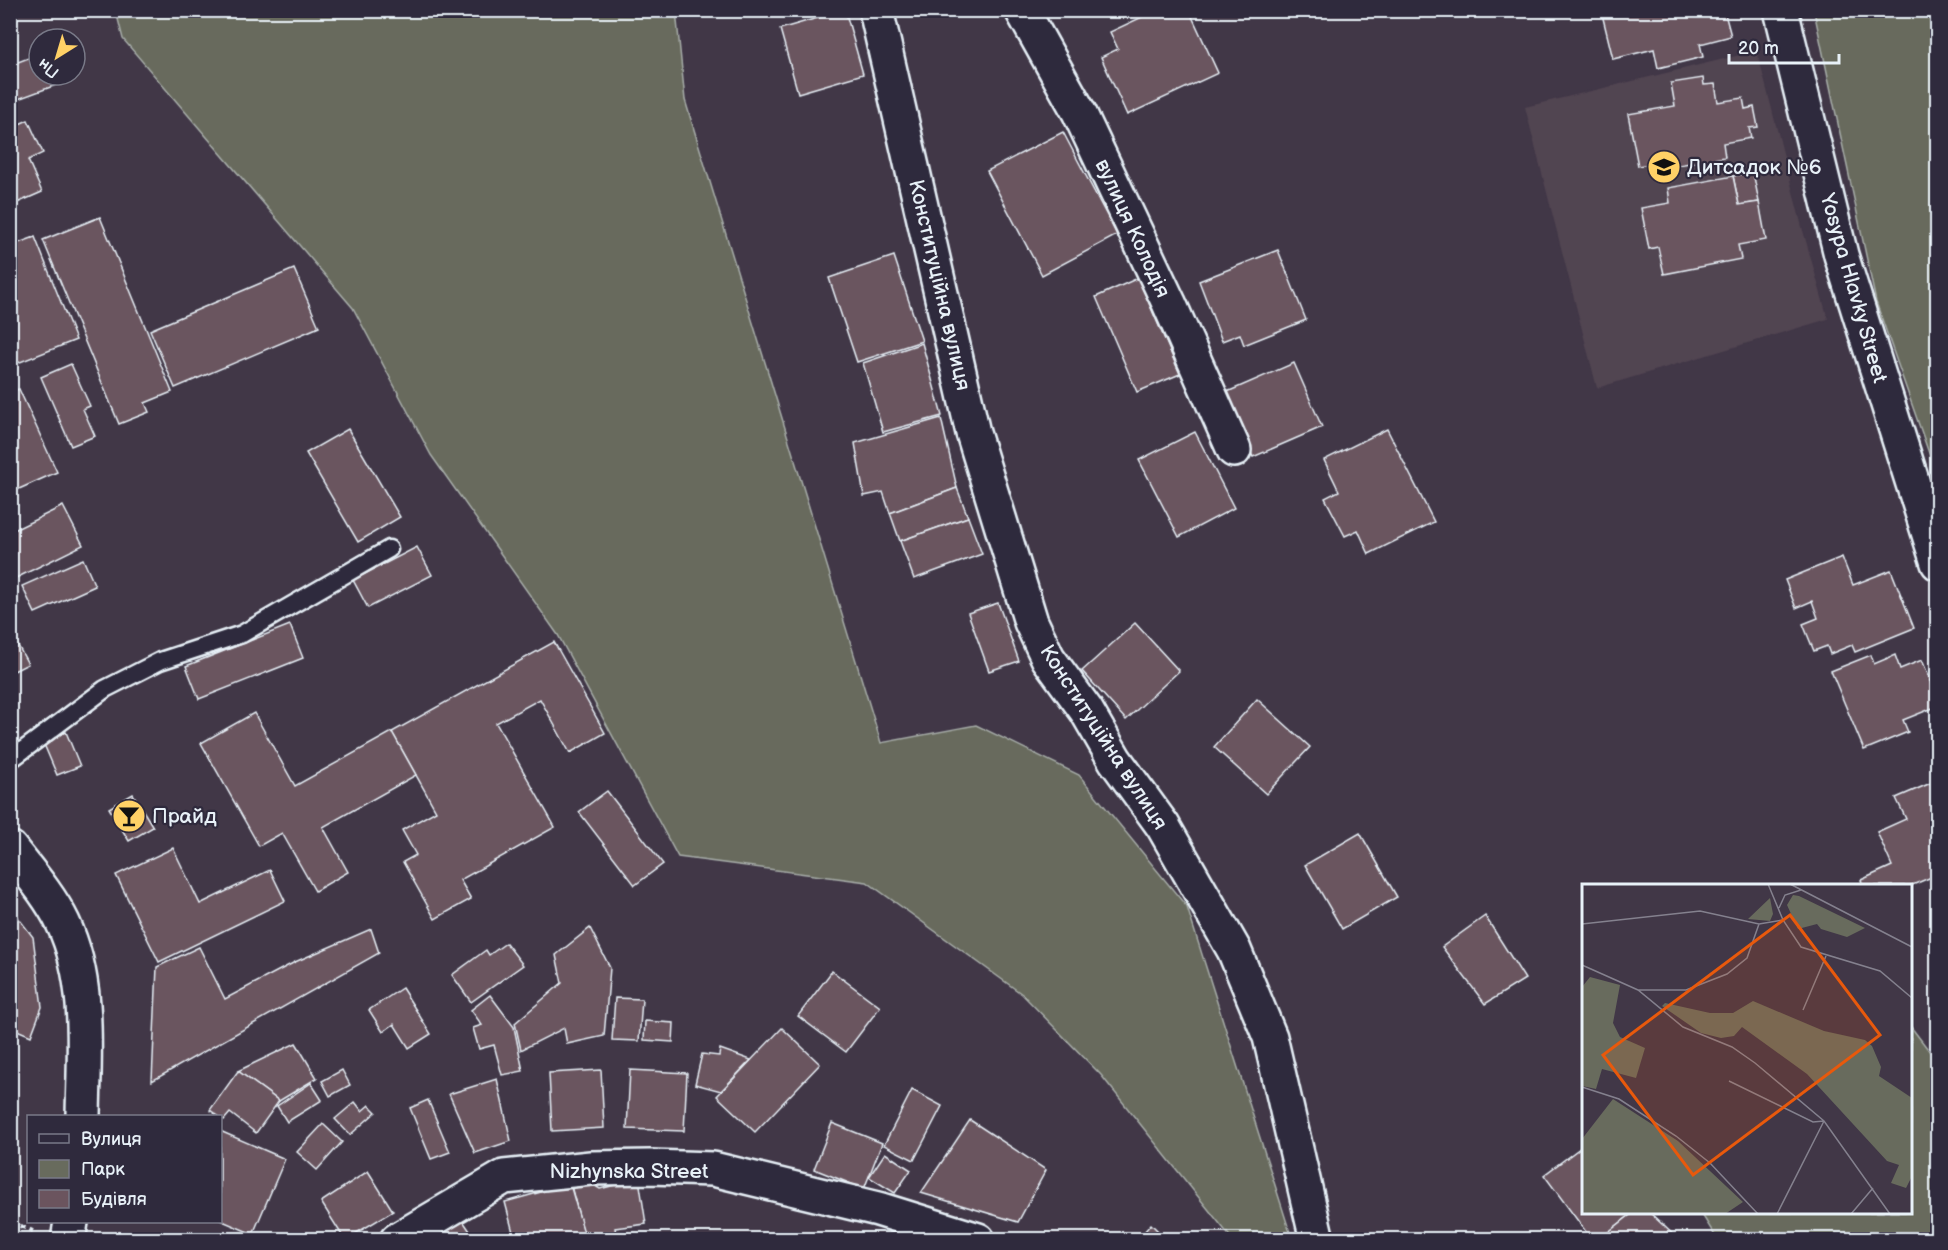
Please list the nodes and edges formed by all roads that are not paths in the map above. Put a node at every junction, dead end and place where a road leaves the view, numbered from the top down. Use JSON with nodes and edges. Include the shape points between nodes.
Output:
{"nodes":[{"id":1,"x":876,"y":10,"type":"edge"},
{"id":2,"x":1022,"y":10,"type":"edge"},
{"id":3,"x":1781,"y":10,"type":"edge"},
{"id":4,"x":1234,"y":450,"type":"dead end"},
{"id":5,"x":389,"y":549,"type":"dead end"},
{"id":6,"x":1938,"y":563,"type":"edge"},
{"id":7,"x":10,"y":760,"type":"edge"},
{"id":8,"x":10,"y":848,"type":"edge"},
{"id":9,"x":84,"y":1115,"type":"edge"},
{"id":10,"x":71,"y":1223,"type":"edge"},
{"id":11,"x":68,"y":1239,"type":"edge"},
{"id":12,"x":397,"y":1239,"type":"edge"},
{"id":13,"x":978,"y":1239,"type":"edge"},
{"id":14,"x":1317,"y":1239,"type":"edge"}],
"edges":[{"from":1,"to":14,"type":"street","name":"Конституційна вулиця","via":[[974,433],[1031,622],[1048,657],[1086,710],[1114,759],[1163,826],[1234,950],[1270,1037]]},
{"from":2,"to":4,"type":"street","name":"вулиця Колодія","via":[[1079,112]]},
{"from":3,"to":6,"type":"street","name":"Yosypa Hlavky Street","via":[[1841,255]]},
{"from":5,"to":7,"type":"lane","via":[[242,634],[160,661],[105,689]]},
{"from":8,"to":9,"type":"street","via":[[63,923],[81,980]]},
{"from":10,"to":11,"type":"street"},
{"from":12,"to":13,"type":"street","name":"Nizhynska Street","via":[[504,1177],[581,1168],[650,1167],[713,1169],[878,1209]]}]}
